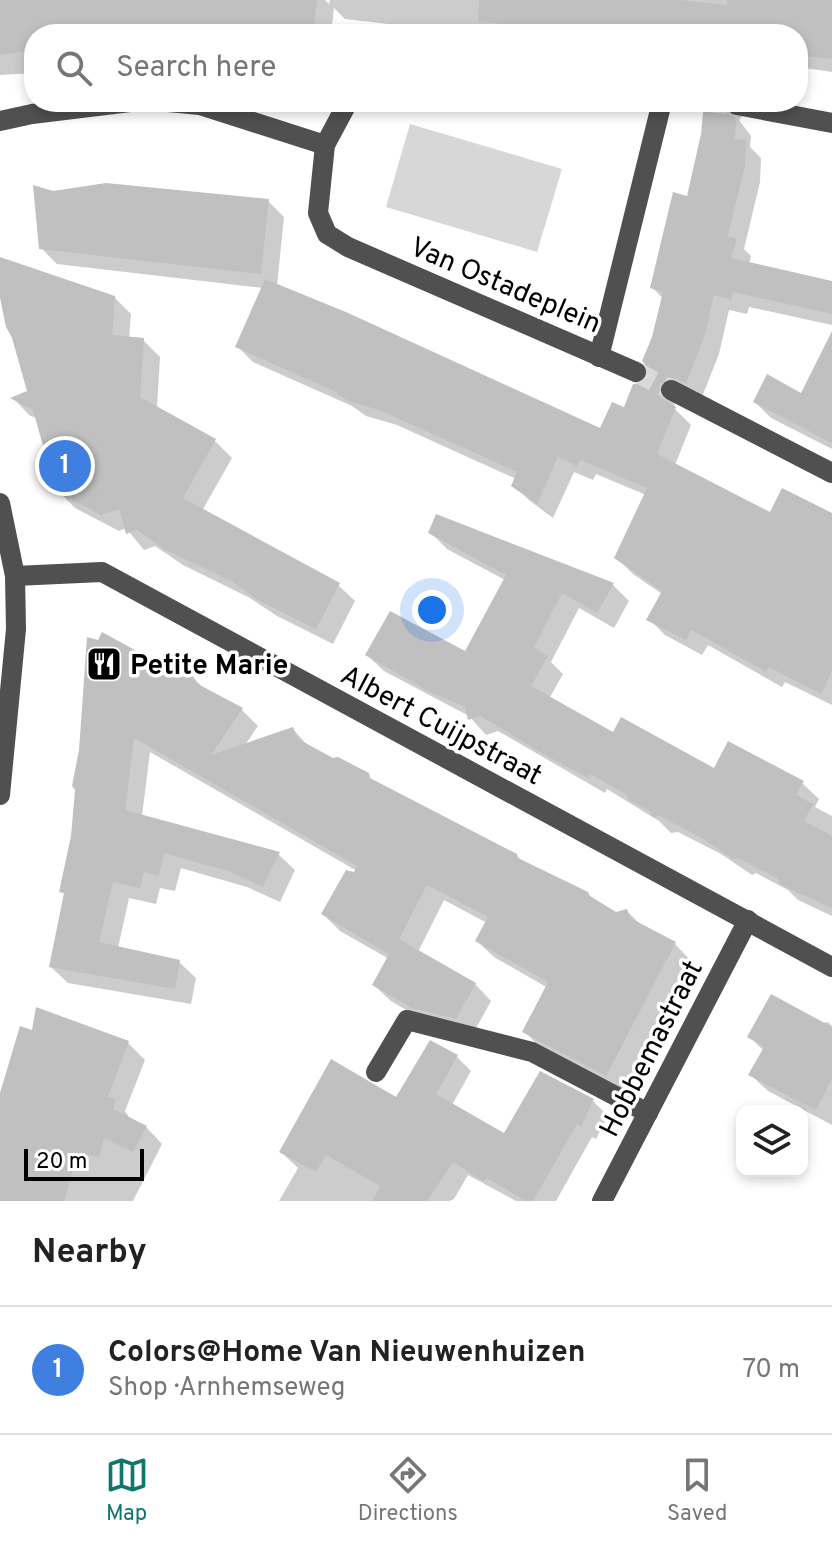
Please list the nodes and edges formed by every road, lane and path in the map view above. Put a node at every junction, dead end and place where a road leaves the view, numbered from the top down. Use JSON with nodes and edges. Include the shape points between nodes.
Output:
{"nodes":[{"id":1,"x":48,"y":112,"type":"edge"},
{"id":2,"x":222,"y":112,"type":"edge"},
{"id":3,"x":343,"y":112,"type":"edge"},
{"id":4,"x":660,"y":112,"type":"edge"},
{"id":5,"x":774,"y":112,"type":"edge"},
{"id":6,"x":0,"y":121,"type":"edge"},
{"id":7,"x":832,"y":123,"type":"edge"},
{"id":8,"x":325,"y":145,"type":"junction"},
{"id":9,"x":599,"y":357,"type":"junction"},
{"id":10,"x":636,"y":372,"type":"tunnel mouth"},
{"id":11,"x":671,"y":390,"type":"tunnel mouth"},
{"id":12,"x":832,"y":473,"type":"edge"},
{"id":13,"x":0,"y":503,"type":"edge"},
{"id":14,"x":15,"y":576,"type":"junction"},
{"id":15,"x":0,"y":795,"type":"edge"},
{"id":16,"x":748,"y":920,"type":"junction"},
{"id":17,"x":832,"y":967,"type":"edge"},
{"id":18,"x":376,"y":1072,"type":"dead end"},
{"id":19,"x":648,"y":1113,"type":"junction"},
{"id":20,"x":602,"y":1201,"type":"edge"}],
"edges":[{"from":1,"to":6,"type":"street"},
{"from":2,"to":8,"type":"street"},
{"from":3,"to":8,"type":"street","name":"Van Ostadeplein"},
{"from":4,"to":9,"type":"street","name":"Van Ostadeplein"},
{"from":5,"to":7,"type":"street"},
{"from":8,"to":9,"type":"street","name":"Van Ostadeplein","via":[[318,213],[327,234]]},
{"from":9,"to":10,"type":"street"},
{"from":11,"to":12,"type":"street"},
{"from":13,"to":14,"type":"street"},
{"from":14,"to":15,"type":"street","via":[[16,629]]},
{"from":14,"to":16,"type":"street","name":"Albert Cuijpstraat","via":[[102,572]]},
{"from":16,"to":17,"type":"street","name":"Albert Cuijpstraat"},
{"from":16,"to":19,"type":"street","name":"Hobbemastraat"},
{"from":18,"to":19,"type":"street","via":[[407,1020],[532,1052]]},
{"from":19,"to":20,"type":"street","name":"Hobbemastraat"}]}
